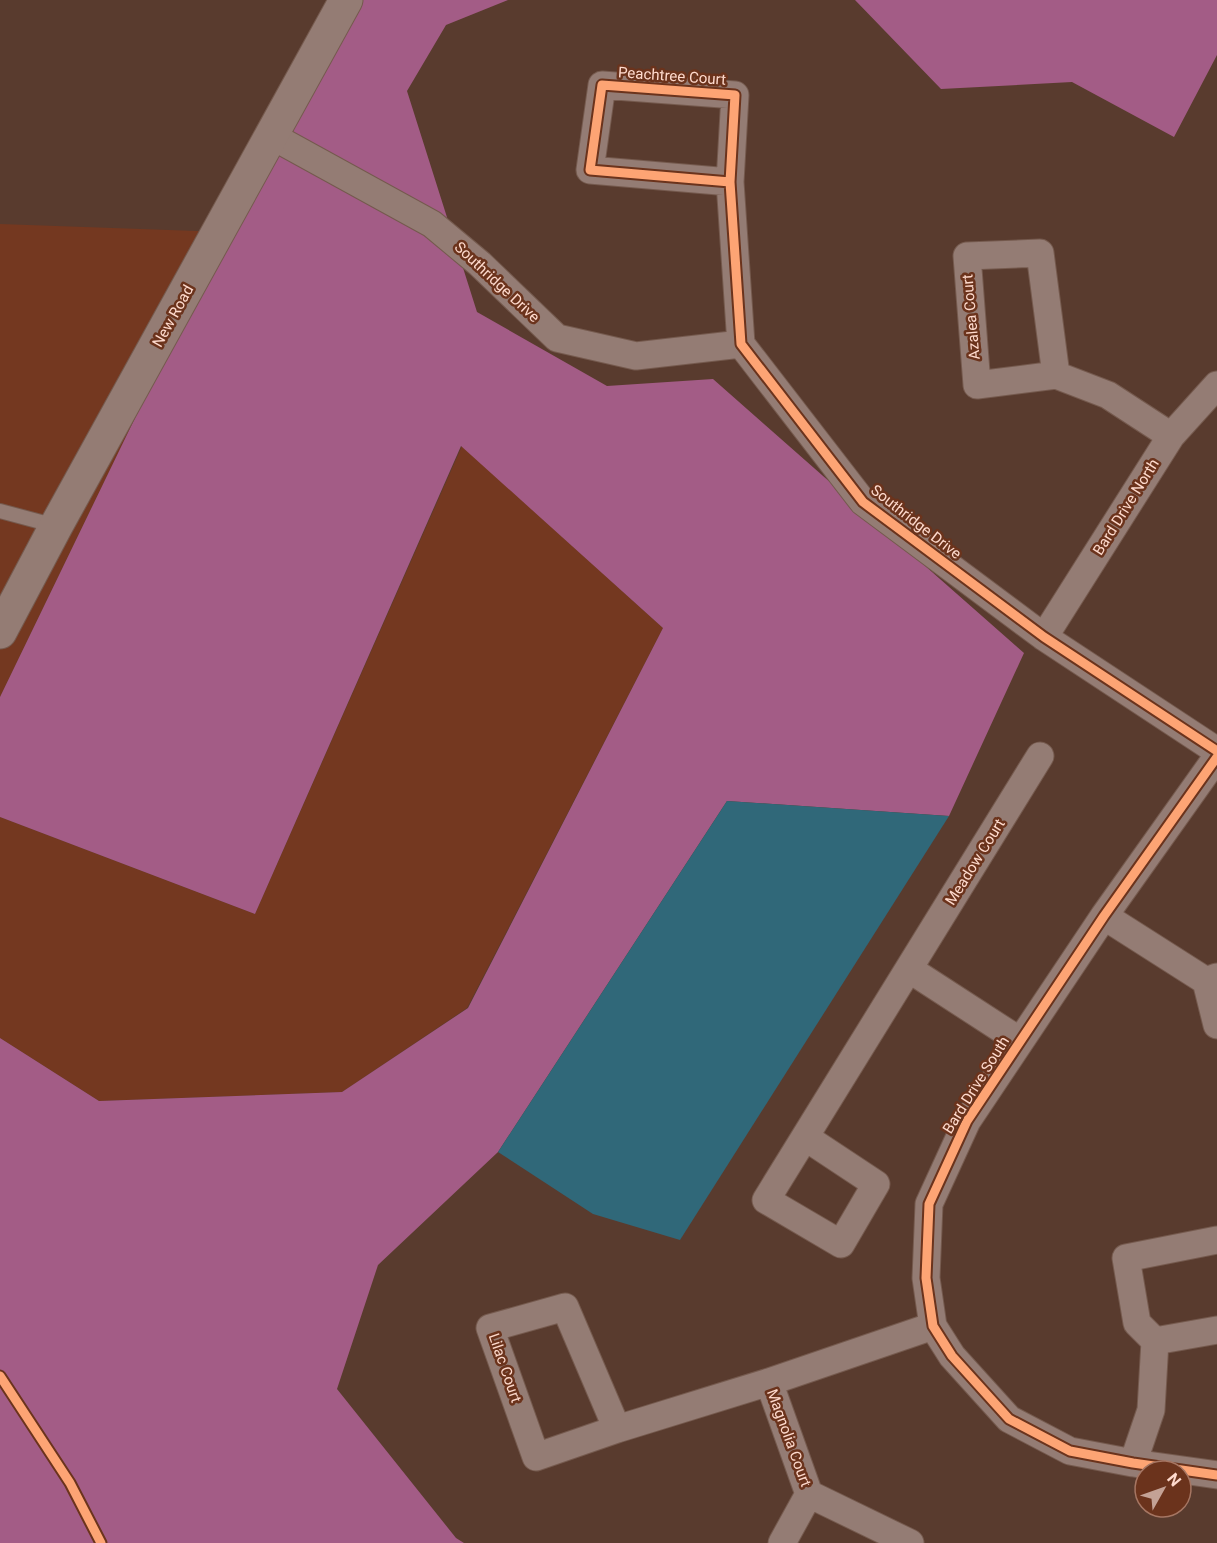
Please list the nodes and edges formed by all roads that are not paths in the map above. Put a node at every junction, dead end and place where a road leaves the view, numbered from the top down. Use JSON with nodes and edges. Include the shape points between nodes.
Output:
{"nodes":[{"id":1,"x":346,"y":0,"type":"edge"},
{"id":2,"x":272,"y":136,"type":"junction"},
{"id":3,"x":730,"y":182,"type":"junction"},
{"id":4,"x":741,"y":344,"type":"junction"},
{"id":5,"x":1056,"y":375,"type":"junction"},
{"id":6,"x":1217,"y":385,"type":"edge"},
{"id":7,"x":1171,"y":436,"type":"junction"},
{"id":8,"x":0,"y":511,"type":"edge"},
{"id":9,"x":57,"y":526,"type":"junction"},
{"id":10,"x":0,"y":632,"type":"edge"},
{"id":11,"x":1044,"y":637,"type":"junction"},
{"id":12,"x":1217,"y":751,"type":"edge"},
{"id":13,"x":1040,"y":756,"type":"dead end"},
{"id":14,"x":1217,"y":757,"type":"edge"},
{"id":15,"x":1104,"y":916,"type":"junction"},
{"id":16,"x":909,"y":969,"type":"junction"},
{"id":17,"x":1211,"y":979,"type":"edge"},
{"id":18,"x":1217,"y":1025,"type":"edge"},
{"id":19,"x":1020,"y":1041,"type":"junction"},
{"id":20,"x":805,"y":1137,"type":"dead end"},
{"id":21,"x":1217,"y":1240,"type":"edge"},
{"id":22,"x":933,"y":1326,"type":"junction"},
{"id":23,"x":1217,"y":1330,"type":"edge"},
{"id":24,"x":1155,"y":1341,"type":"junction"},
{"id":25,"x":769,"y":1382,"type":"junction"},
{"id":26,"x":617,"y":1430,"type":"junction"},
{"id":27,"x":1134,"y":1459,"type":"edge"},
{"id":28,"x":1133,"y":1463,"type":"edge"},
{"id":29,"x":1193,"y":1472,"type":"edge"},
{"id":30,"x":1217,"y":1475,"type":"edge"},
{"id":31,"x":809,"y":1494,"type":"junction"},
{"id":32,"x":782,"y":1543,"type":"edge"},
{"id":33,"x":910,"y":1543,"type":"edge"}],
"edges":[{"from":1,"to":2,"type":"street","name":"New Road"},
{"from":2,"to":4,"type":"street","name":"Southridge Drive","via":[[432,224],[480,264],[556,338],[636,356]]},
{"from":2,"to":9,"type":"street","name":"New Road"},
{"from":3,"to":3,"type":"street","name":"Peachtree Court","via":[[735,95],[602,85],[591,170]]},
{"from":3,"to":4,"type":"street"},
{"from":4,"to":11,"type":"street","name":"Southridge Drive","via":[[862,502]]},
{"from":5,"to":5,"type":"street","name":"Azalea Court","via":[[1040,253],[967,256],[977,385]]},
{"from":5,"to":7,"type":"street","name":"Azalea Court","via":[[1108,395]]},
{"from":6,"to":7,"type":"street","name":"Bard Drive North"},
{"from":7,"to":11,"type":"street","name":"Bard Drive North"},
{"from":8,"to":9,"type":"lane"},
{"from":9,"to":10,"type":"street","name":"New Road"},
{"from":11,"to":12,"type":"street","name":"Southridge Drive"},
{"from":13,"to":16,"type":"street","name":"Meadow Court"},
{"from":14,"to":15,"type":"street","name":"Bard Drive South"},
{"from":15,"to":17,"type":"street"},
{"from":15,"to":19,"type":"street","name":"Bard Drive South"},
{"from":16,"to":19,"type":"street"},
{"from":16,"to":20,"type":"street","name":"Meadow Court"},
{"from":17,"to":18,"type":"street"},
{"from":19,"to":22,"type":"street","name":"Bard Drive South","via":[[968,1121],[929,1203],[926,1278]]},
{"from":21,"to":24,"type":"street","via":[[1126,1258],[1137,1323]]},
{"from":22,"to":25,"type":"street","name":"Lilac Court"},
{"from":22,"to":28,"type":"street","name":"Bard Drive South","via":[[952,1356],[1009,1419],[1070,1450]]},
{"from":23,"to":24,"type":"street"},
{"from":24,"to":27,"type":"street","via":[[1150,1410]]},
{"from":25,"to":26,"type":"street","name":"Lilac Court"},
{"from":25,"to":31,"type":"street","name":"Magnolia Court"},
{"from":26,"to":26,"type":"street","name":"Lilac Court","via":[[536,1457],[490,1328],[565,1307]]},
{"from":29,"to":30,"type":"street","name":"Bard Drive South"},
{"from":31,"to":32,"type":"street","name":"Magnolia Court"},
{"from":31,"to":33,"type":"street","name":"Magnolia Court"}]}
